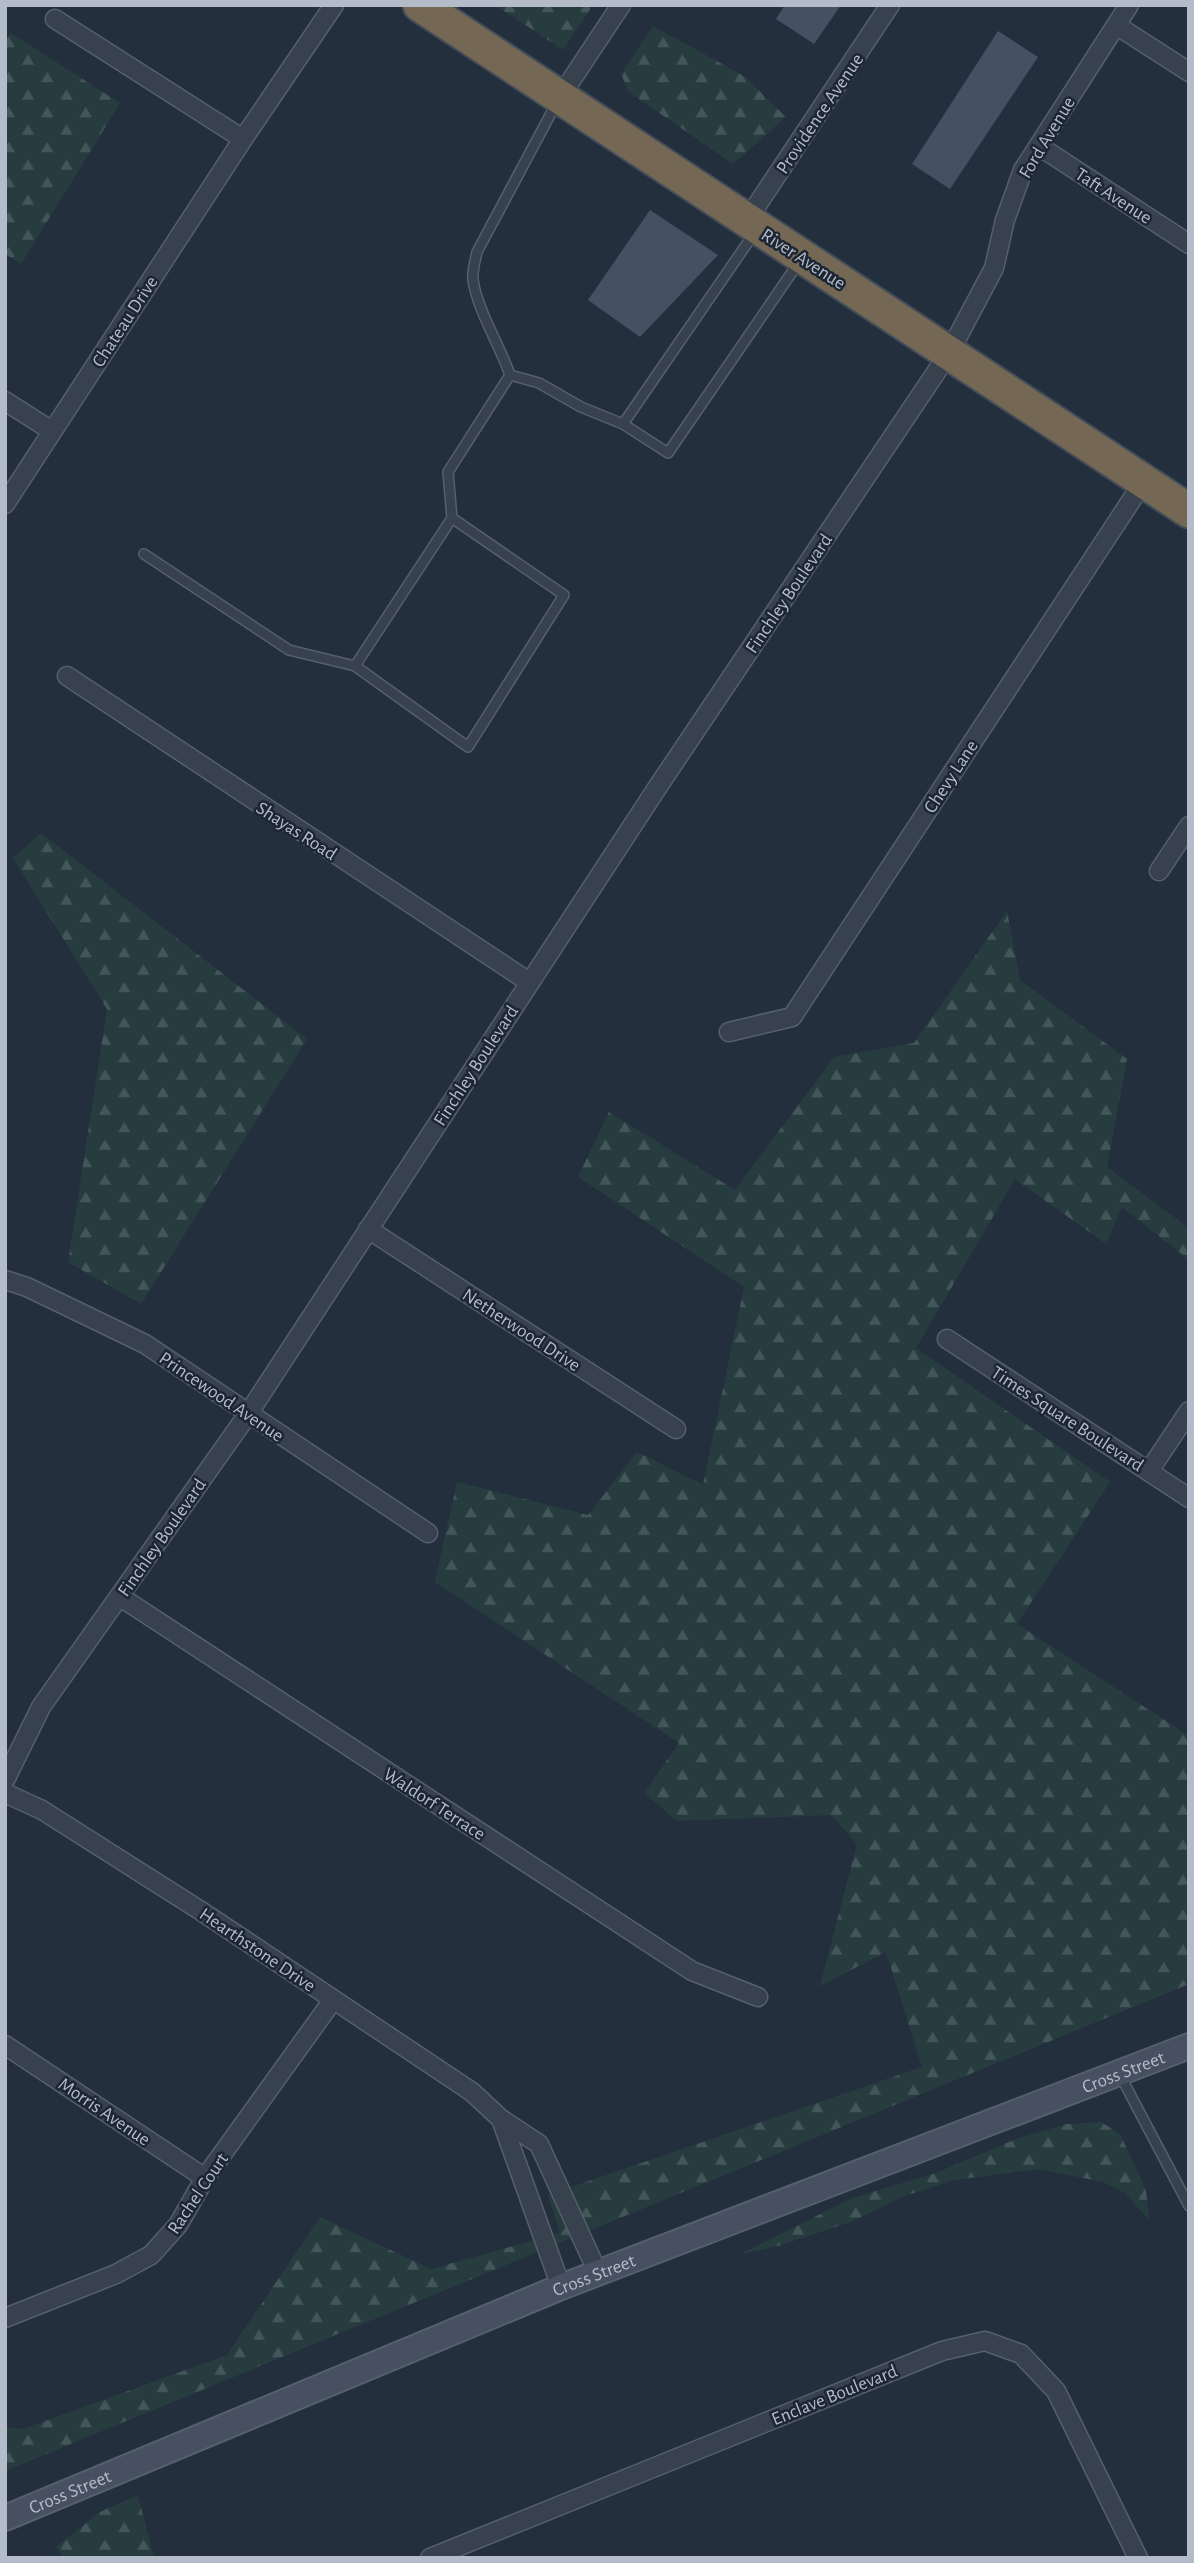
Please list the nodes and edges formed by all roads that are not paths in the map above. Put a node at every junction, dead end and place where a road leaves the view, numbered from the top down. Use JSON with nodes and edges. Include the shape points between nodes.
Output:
{"nodes":[{"id":1,"x":334,"y":5,"type":"edge"},
{"id":2,"x":420,"y":5,"type":"edge"},
{"id":3,"x":621,"y":5,"type":"edge"},
{"id":4,"x":890,"y":5,"type":"edge"},
{"id":5,"x":1129,"y":5,"type":"edge"},
{"id":6,"x":55,"y":19,"type":"dead end"},
{"id":7,"x":1116,"y":25,"type":"junction"},
{"id":8,"x":1189,"y":72,"type":"edge"},
{"id":9,"x":560,"y":97,"type":"junction"},
{"id":10,"x":243,"y":139,"type":"junction"},
{"id":11,"x":1039,"y":146,"type":"junction"},
{"id":12,"x":752,"y":224,"type":"junction"},
{"id":13,"x":1189,"y":244,"type":"edge"},
{"id":14,"x":802,"y":257,"type":"junction"},
{"id":15,"x":949,"y":354,"type":"junction"},
{"id":16,"x":510,"y":376,"type":"junction"},
{"id":17,"x":5,"y":401,"type":"edge"},
{"id":18,"x":623,"y":424,"type":"junction"},
{"id":19,"x":52,"y":431,"type":"junction"},
{"id":20,"x":1144,"y":481,"type":"junction"},
{"id":21,"x":5,"y":504,"type":"edge"},
{"id":22,"x":1189,"y":511,"type":"edge"},
{"id":23,"x":452,"y":519,"type":"junction"},
{"id":24,"x":144,"y":554,"type":"dead end"},
{"id":25,"x":355,"y":666,"type":"junction"},
{"id":26,"x":67,"y":676,"type":"dead end"},
{"id":27,"x":1189,"y":826,"type":"edge"},
{"id":28,"x":1159,"y":871,"type":"dead end"},
{"id":29,"x":528,"y":982,"type":"junction"},
{"id":30,"x":729,"y":1032,"type":"dead end"},
{"id":31,"x":368,"y":1229,"type":"junction"},
{"id":32,"x":5,"y":1280,"type":"edge"},
{"id":33,"x":947,"y":1339,"type":"dead end"},
{"id":34,"x":1189,"y":1411,"type":"edge"},
{"id":35,"x":248,"y":1414,"type":"junction"},
{"id":36,"x":676,"y":1429,"type":"dead end"},
{"id":37,"x":1149,"y":1471,"type":"junction"},
{"id":38,"x":1189,"y":1498,"type":"edge"},
{"id":39,"x":428,"y":1533,"type":"dead end"},
{"id":40,"x":119,"y":1596,"type":"junction"},
{"id":41,"x":5,"y":1780,"type":"edge"},
{"id":42,"x":5,"y":1793,"type":"edge"},
{"id":43,"x":758,"y":1997,"type":"dead end"},
{"id":44,"x":333,"y":2000,"type":"junction"},
{"id":45,"x":5,"y":2045,"type":"edge"},
{"id":46,"x":1189,"y":2046,"type":"edge"},
{"id":47,"x":1119,"y":2074,"type":"junction"},
{"id":48,"x":500,"y":2119,"type":"junction"},
{"id":49,"x":205,"y":2178,"type":"junction"},
{"id":50,"x":1189,"y":2206,"type":"edge"},
{"id":51,"x":598,"y":2273,"type":"junction"},
{"id":52,"x":561,"y":2287,"type":"junction"},
{"id":53,"x":5,"y":2318,"type":"edge"},
{"id":54,"x":5,"y":2518,"type":"edge"},
{"id":55,"x":430,"y":2558,"type":"edge"},
{"id":56,"x":1138,"y":2558,"type":"edge"}],
"edges":[{"from":1,"to":10,"type":"street","name":"Chateau Drive"},
{"from":2,"to":9,"type":"highway","name":"River Avenue"},
{"from":3,"to":9,"type":"street"},
{"from":4,"to":12,"type":"street","name":"Providence Avenue"},
{"from":5,"to":7,"type":"street","name":"Ford Avenue"},
{"from":6,"to":10,"type":"street"},
{"from":7,"to":8,"type":"street"},
{"from":7,"to":11,"type":"street","name":"Ford Avenue"},
{"from":9,"to":12,"type":"highway","name":"River Avenue"},
{"from":9,"to":16,"type":"lane","via":[[477,252],[472,277]]},
{"from":10,"to":19,"type":"street","name":"Chateau Drive"},
{"from":11,"to":13,"type":"street","name":"Taft Avenue"},
{"from":11,"to":15,"type":"street","name":"Ford Avenue","via":[[1023,170],[994,268]]},
{"from":12,"to":14,"type":"highway","name":"River Avenue"},
{"from":12,"to":18,"type":"lane"},
{"from":14,"to":15,"type":"highway","name":"River Avenue"},
{"from":14,"to":18,"type":"lane","via":[[668,453]]},
{"from":15,"to":20,"type":"highway","name":"River Avenue"},
{"from":15,"to":29,"type":"street","name":"Finchley Boulevard"},
{"from":16,"to":18,"type":"lane","via":[[539,383],[580,407]]},
{"from":16,"to":23,"type":"lane","via":[[448,472]]},
{"from":17,"to":19,"type":"street"},
{"from":19,"to":21,"type":"street","name":"Chateau Drive"},
{"from":20,"to":22,"type":"highway","name":"River Avenue"},
{"from":20,"to":30,"type":"street","name":"Chevy Lane","via":[[792,1017]]},
{"from":23,"to":25,"type":"lane"},
{"from":23,"to":25,"type":"lane","via":[[564,595],[468,747]]},
{"from":24,"to":25,"type":"lane","via":[[289,650]]},
{"from":26,"to":29,"type":"street","name":"Shayas Road"},
{"from":27,"to":28,"type":"street"},
{"from":29,"to":31,"type":"street","name":"Finchley Boulevard"},
{"from":31,"to":35,"type":"street","name":"Finchley Boulevard"},
{"from":31,"to":36,"type":"street","name":"Netherwood Drive"},
{"from":32,"to":35,"type":"street","name":"Princewood Avenue","via":[[145,1344]]},
{"from":33,"to":37,"type":"street","name":"Times Square Boulevard"},
{"from":34,"to":37,"type":"street"},
{"from":35,"to":39,"type":"street","name":"Princewood Avenue"},
{"from":35,"to":40,"type":"street","name":"Finchley Boulevard"},
{"from":37,"to":38,"type":"street","name":"Times Square Boulevard"},
{"from":40,"to":41,"type":"street","name":"Finchley Boulevard","via":[[41,1707]]},
{"from":40,"to":43,"type":"street","name":"Waldorf Terrace","via":[[692,1971]]},
{"from":42,"to":44,"type":"street","name":"Hearthstone Drive","via":[[42,1810]]},
{"from":44,"to":48,"type":"street","name":"Hearthstone Drive","via":[[472,2092]]},
{"from":44,"to":49,"type":"street","name":"Rachel Court"},
{"from":45,"to":49,"type":"street","name":"Morris Avenue"},
{"from":46,"to":47,"type":"main road","name":"Cross Street"},
{"from":47,"to":50,"type":"lane"},
{"from":47,"to":51,"type":"main road","name":"Cross Street"},
{"from":48,"to":51,"type":"street","name":"Hearthstone Drive","via":[[538,2144]]},
{"from":48,"to":52,"type":"street","name":"Hearthstone Drive"},
{"from":49,"to":53,"type":"street","name":"Rachel Court","via":[[178,2225],[151,2255],[116,2274]]},
{"from":51,"to":52,"type":"main road","name":"Cross Street"},
{"from":52,"to":54,"type":"main road","name":"Cross Street"},
{"from":55,"to":56,"type":"street","name":"Enclave Boulevard","via":[[942,2351],[985,2341],[1021,2354],[1056,2392]]}]}
